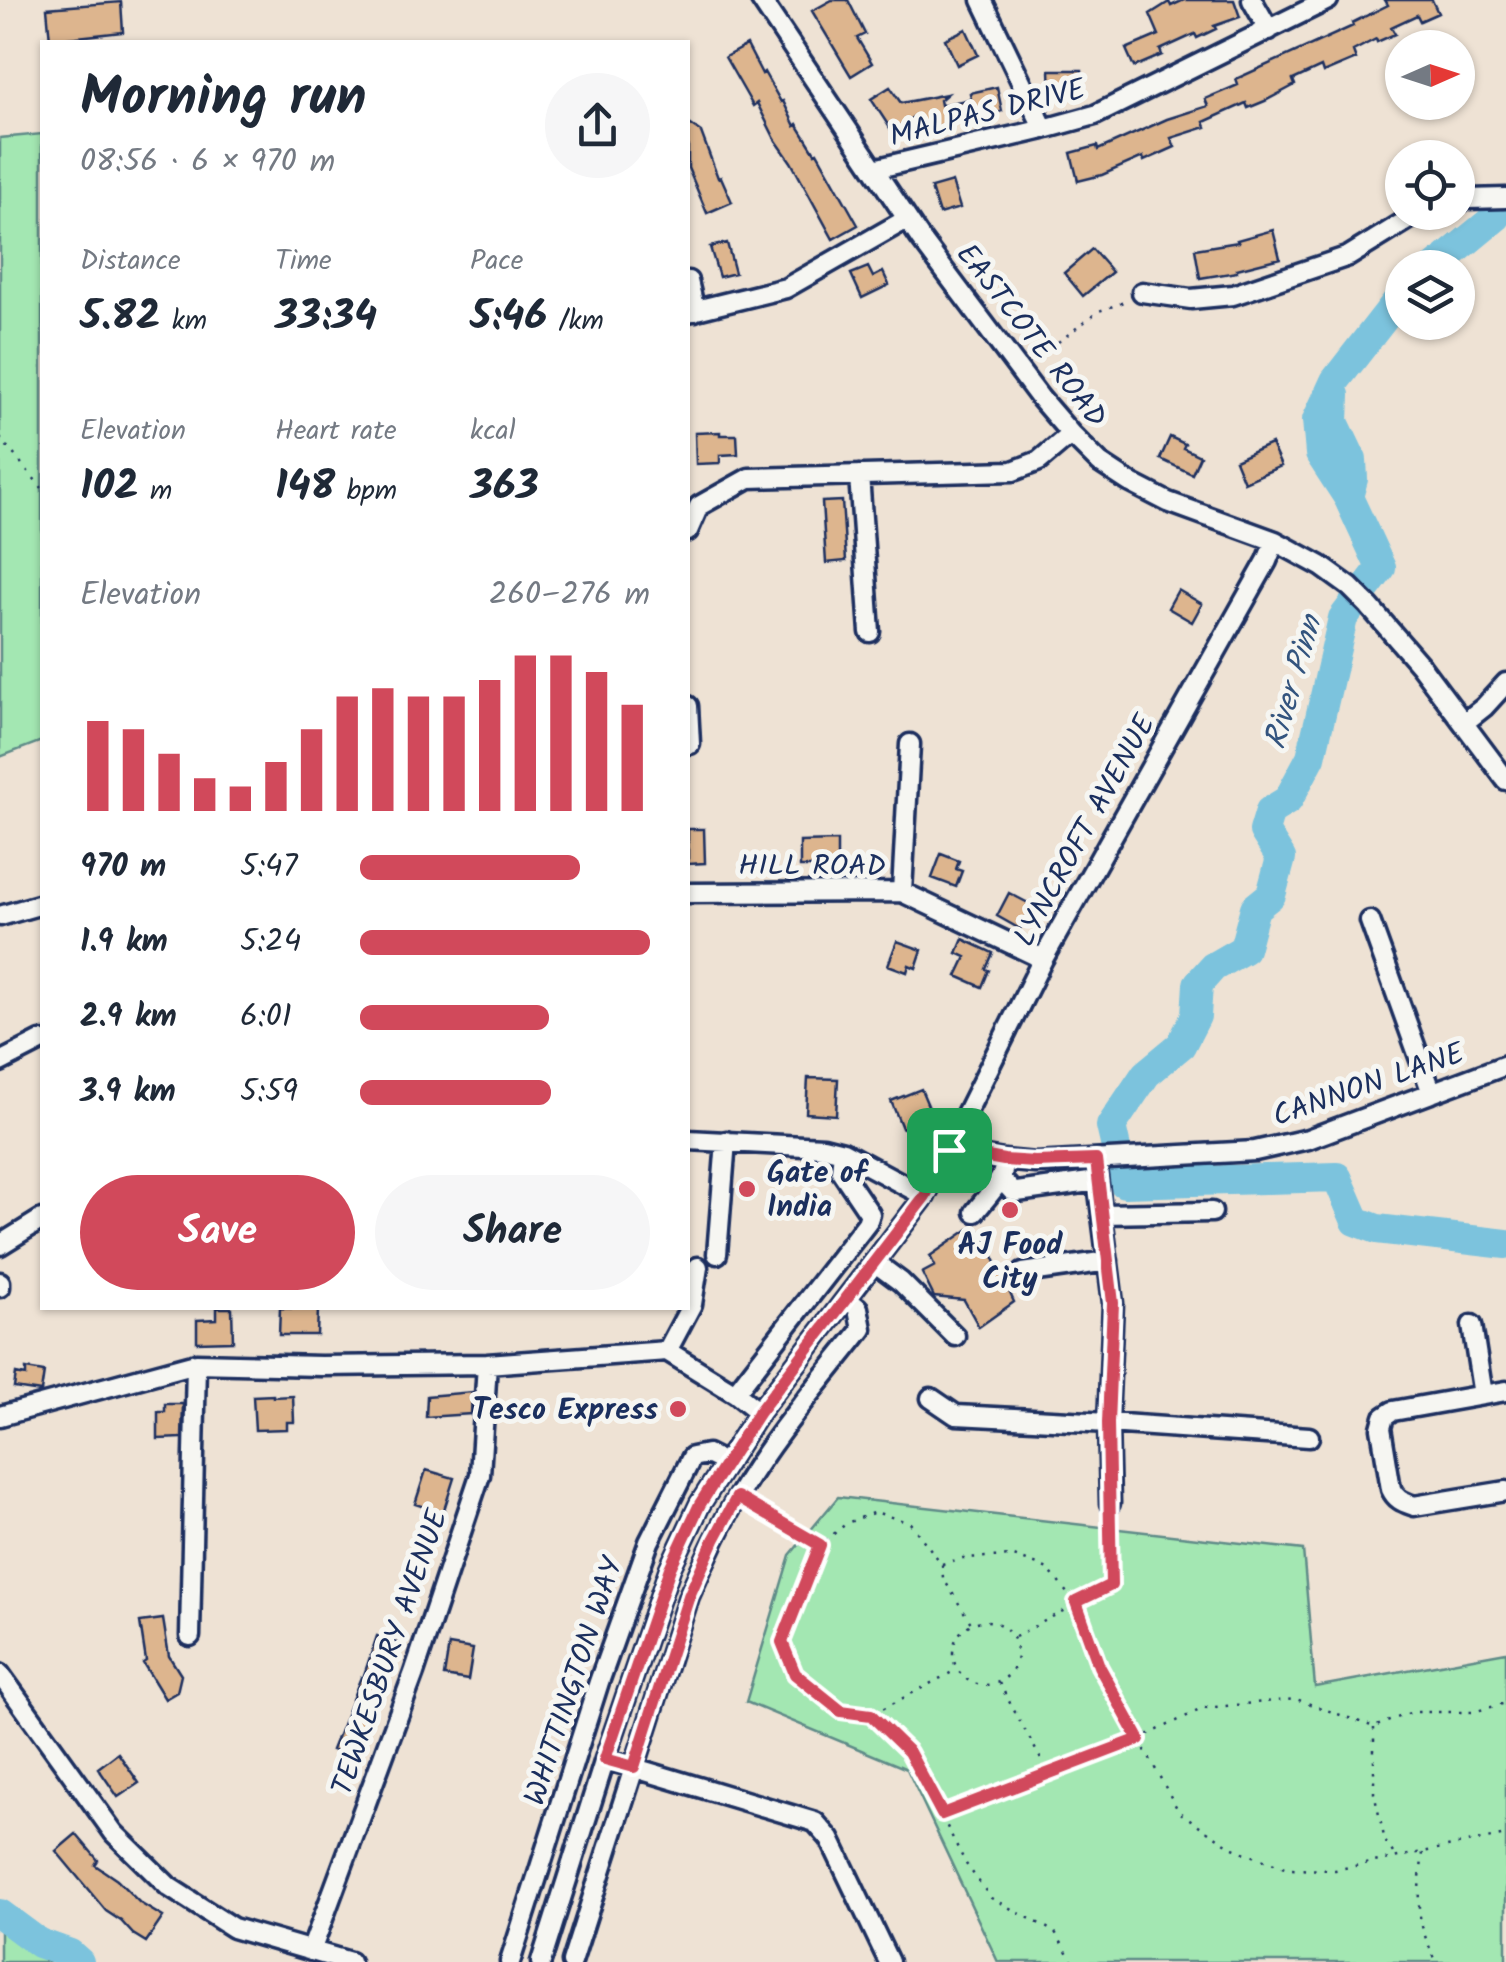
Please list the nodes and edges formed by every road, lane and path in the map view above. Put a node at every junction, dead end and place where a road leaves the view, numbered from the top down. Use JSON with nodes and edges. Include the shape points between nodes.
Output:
{"nodes":[{"id":1,"x":761,"y":0,"type":"edge"},
{"id":2,"x":982,"y":0,"type":"edge"},
{"id":3,"x":1252,"y":0,"type":"edge"},
{"id":4,"x":1328,"y":0,"type":"edge"},
{"id":5,"x":1268,"y":30,"type":"junction"},
{"id":6,"x":1044,"y":130,"type":"junction"},
{"id":7,"x":874,"y":169,"type":"junction"},
{"id":8,"x":1506,"y":198,"type":"edge"},
{"id":9,"x":1475,"y":200,"type":"edge"},
{"id":10,"x":907,"y":219,"type":"junction"},
{"id":11,"x":1391,"y":230,"type":"edge"},
{"id":12,"x":1142,"y":292,"type":"joint"},
{"id":13,"x":691,"y":312,"type":"edge"},
{"id":14,"x":1020,"y":371,"type":"junction"},
{"id":15,"x":1071,"y":434,"type":"junction"},
{"id":16,"x":0,"y":438,"type":"edge"},
{"id":17,"x":859,"y":475,"type":"junction"},
{"id":18,"x":40,"y":486,"type":"edge"},
{"id":19,"x":690,"y":527,"type":"edge"},
{"id":20,"x":1274,"y":540,"type":"junction"},
{"id":21,"x":870,"y":632,"type":"dead end"},
{"id":22,"x":1506,"y":683,"type":"edge"},
{"id":23,"x":1465,"y":722,"type":"junction"},
{"id":24,"x":910,"y":744,"type":"dead end"},
{"id":25,"x":1506,"y":780,"type":"edge"},
{"id":26,"x":902,"y":892,"type":"junction"},
{"id":27,"x":690,"y":893,"type":"edge"},
{"id":28,"x":40,"y":905,"type":"edge"},
{"id":29,"x":0,"y":916,"type":"edge"},
{"id":30,"x":1370,"y":921,"type":"dead end"},
{"id":31,"x":1042,"y":958,"type":"junction"},
{"id":32,"x":40,"y":1042,"type":"edge"},
{"id":33,"x":0,"y":1062,"type":"edge"},
{"id":34,"x":1506,"y":1065,"type":"edge"},
{"id":35,"x":1432,"y":1092,"type":"junction"},
{"id":36,"x":690,"y":1140,"type":"edge"},
{"id":37,"x":726,"y":1142,"type":"junction"},
{"id":38,"x":949,"y":1150,"type":"junction"},
{"id":39,"x":843,"y":1152,"type":"junction"},
{"id":40,"x":1102,"y":1159,"type":"junction"},
{"id":41,"x":1003,"y":1170,"type":"junction"},
{"id":42,"x":1097,"y":1181,"type":"junction"},
{"id":43,"x":925,"y":1196,"type":"junction"},
{"id":44,"x":975,"y":1212,"type":"dead end"},
{"id":45,"x":1212,"y":1212,"type":"dead end"},
{"id":46,"x":1102,"y":1214,"type":"junction"},
{"id":47,"x":40,"y":1220,"type":"edge"},
{"id":48,"x":0,"y":1246,"type":"edge"},
{"id":49,"x":717,"y":1254,"type":"dead end"},
{"id":50,"x":1108,"y":1261,"type":"junction"},
{"id":51,"x":874,"y":1262,"type":"junction"},
{"id":52,"x":698,"y":1268,"type":"dead end"},
{"id":53,"x":1023,"y":1273,"type":"dead end"},
{"id":54,"x":847,"y":1299,"type":"junction"},
{"id":55,"x":690,"y":1308,"type":"edge"},
{"id":56,"x":689,"y":1310,"type":"edge"},
{"id":57,"x":1472,"y":1325,"type":"dead end"},
{"id":58,"x":954,"y":1336,"type":"dead end"},
{"id":59,"x":668,"y":1351,"type":"junction"},
{"id":60,"x":196,"y":1362,"type":"junction"},
{"id":61,"x":487,"y":1364,"type":"junction"},
{"id":62,"x":1506,"y":1391,"type":"edge"},
{"id":63,"x":735,"y":1393,"type":"junction"},
{"id":64,"x":1483,"y":1395,"type":"junction"},
{"id":65,"x":932,"y":1398,"type":"dead end"},
{"id":66,"x":759,"y":1412,"type":"junction"},
{"id":67,"x":0,"y":1416,"type":"edge"},
{"id":68,"x":1108,"y":1423,"type":"junction"},
{"id":69,"x":1310,"y":1437,"type":"dead end"},
{"id":70,"x":725,"y":1463,"type":"junction"},
{"id":71,"x":1506,"y":1491,"type":"edge"},
{"id":72,"x":737,"y":1497,"type":"junction"},
{"id":73,"x":1110,"y":1503,"type":"joint"},
{"id":74,"x":820,"y":1545,"type":"junction"},
{"id":75,"x":942,"y":1564,"type":"junction"},
{"id":76,"x":1076,"y":1602,"type":"junction"},
{"id":77,"x":971,"y":1623,"type":"junction"},
{"id":78,"x":190,"y":1636,"type":"dead end"},
{"id":79,"x":1014,"y":1638,"type":"junction"},
{"id":80,"x":956,"y":1670,"type":"junction"},
{"id":81,"x":0,"y":1674,"type":"edge"},
{"id":82,"x":1000,"y":1683,"type":"junction"},
{"id":83,"x":1506,"y":1702,"type":"edge"},
{"id":84,"x":871,"y":1715,"type":"junction"},
{"id":85,"x":1374,"y":1727,"type":"junction"},
{"id":86,"x":1139,"y":1739,"type":"junction"},
{"id":87,"x":605,"y":1759,"type":"junction"},
{"id":88,"x":634,"y":1767,"type":"junction"},
{"id":89,"x":1049,"y":1773,"type":"junction"},
{"id":90,"x":942,"y":1814,"type":"junction"},
{"id":91,"x":1506,"y":1835,"type":"edge"},
{"id":92,"x":1423,"y":1852,"type":"junction"},
{"id":93,"x":1396,"y":1857,"type":"junction"},
{"id":94,"x":310,"y":1951,"type":"junction"},
{"id":95,"x":350,"y":1962,"type":"edge"},
{"id":96,"x":510,"y":1962,"type":"edge"},
{"id":97,"x":541,"y":1962,"type":"edge"},
{"id":98,"x":572,"y":1962,"type":"edge"},
{"id":99,"x":888,"y":1962,"type":"edge"},
{"id":100,"x":1073,"y":1962,"type":"edge"},
{"id":101,"x":1436,"y":1962,"type":"edge"}],
"edges":[{"from":1,"to":7,"type":"street","name":"EASTCOTE ROAD"},
{"from":2,"to":6,"type":"street"},
{"from":3,"to":5,"type":"street"},
{"from":4,"to":5,"type":"street","name":"MALPAS DRIVE"},
{"from":5,"to":6,"type":"street","name":"MALPAS DRIVE","via":[[1095,115]]},
{"from":6,"to":7,"type":"street","name":"MALPAS DRIVE"},
{"from":7,"to":10,"type":"street","name":"EASTCOTE ROAD"},
{"from":8,"to":9,"type":"street"},
{"from":10,"to":13,"type":"street","via":[[786,288]]},
{"from":10,"to":14,"type":"street","name":"EASTCOTE ROAD"},
{"from":11,"to":12,"type":"street","via":[[1349,256],[1233,295]]},
{"from":12,"to":14,"type":"path","via":[[1098,311]]},
{"from":14,"to":15,"type":"street","name":"EASTCOTE ROAD"},
{"from":15,"to":17,"type":"street","via":[[1039,461],[1013,472]]},
{"from":15,"to":20,"type":"street","name":"EASTCOTE ROAD","via":[[1129,482]]},
{"from":16,"to":18,"type":"path"},
{"from":17,"to":19,"type":"street","via":[[749,478],[700,506]]},
{"from":17,"to":21,"type":"street"},
{"from":20,"to":23,"type":"street","name":"EASTCOTE ROAD","via":[[1350,587]]},
{"from":20,"to":31,"type":"street","name":"LYNCROFT AVENUE"},
{"from":22,"to":23,"type":"street"},
{"from":23,"to":25,"type":"street","name":"EASTCOTE ROAD"},
{"from":24,"to":26,"type":"street"},
{"from":26,"to":27,"type":"street","name":"HILL ROAD"},
{"from":26,"to":31,"type":"street","name":"HILL ROAD"},
{"from":28,"to":29,"type":"street"},
{"from":30,"to":35,"type":"street"},
{"from":31,"to":38,"type":"street","name":"LYNCROFT AVENUE"},
{"from":32,"to":33,"type":"street"},
{"from":34,"to":35,"type":"street","name":"CANNON LANE"},
{"from":35,"to":40,"type":"street","name":"CANNON LANE","via":[[1308,1139],[1255,1151]]},
{"from":36,"to":37,"type":"street"},
{"from":37,"to":39,"type":"street"},
{"from":37,"to":49,"type":"street"},
{"from":38,"to":41,"type":"street","name":"CANNON LANE"},
{"from":38,"to":43,"type":"street","name":"WHITTINGTON WAY"},
{"from":39,"to":43,"type":"street"},
{"from":39,"to":63,"type":"street","via":[[841,1172],[866,1206],[867,1223]]},
{"from":40,"to":41,"type":"street","name":"CANNON LANE"},
{"from":40,"to":42,"type":"street"},
{"from":41,"to":42,"type":"street","via":[[1017,1192]]},
{"from":41,"to":44,"type":"street"},
{"from":42,"to":46,"type":"street"},
{"from":43,"to":51,"type":"street","name":"WHITTINGTON WAY"},
{"from":45,"to":46,"type":"street"},
{"from":46,"to":50,"type":"street"},
{"from":47,"to":48,"type":"street"},
{"from":50,"to":53,"type":"street"},
{"from":50,"to":68,"type":"street"},
{"from":51,"to":54,"type":"street","name":"WHITTINGTON WAY"},
{"from":51,"to":58,"type":"street"},
{"from":52,"to":55,"type":"street"},
{"from":54,"to":66,"type":"street","name":"WHITTINGTON WAY"},
{"from":54,"to":72,"type":"street","via":[[858,1308],[862,1328]]},
{"from":56,"to":59,"type":"street"},
{"from":57,"to":64,"type":"street"},
{"from":59,"to":61,"type":"street"},
{"from":59,"to":63,"type":"street"},
{"from":60,"to":61,"type":"street"},
{"from":60,"to":67,"type":"street"},
{"from":60,"to":78,"type":"street"},
{"from":61,"to":94,"type":"street","name":"TEWKESBURY AVENUE","via":[[480,1475]]},
{"from":62,"to":64,"type":"street"},
{"from":63,"to":66,"type":"street"},
{"from":64,"to":71,"type":"street","via":[[1384,1417],[1394,1497],[1414,1506]]},
{"from":65,"to":68,"type":"street","via":[[956,1415]]},
{"from":66,"to":70,"type":"street","name":"WHITTINGTON WAY"},
{"from":68,"to":69,"type":"street"},
{"from":68,"to":73,"type":"street"},
{"from":70,"to":87,"type":"street","name":"WHITTINGTON WAY","via":[[670,1568]]},
{"from":70,"to":96,"type":"street","name":"WHITTINGTON WAY","via":[[707,1454],[692,1458],[648,1542]]},
{"from":72,"to":74,"type":"path"},
{"from":72,"to":88,"type":"street","via":[[689,1596]]},
{"from":73,"to":76,"type":"path","via":[[1111,1585]]},
{"from":74,"to":75,"type":"path","via":[[847,1522],[875,1512],[910,1522]]},
{"from":74,"to":84,"type":"path","via":[[782,1642],[795,1674],[841,1711]]},
{"from":75,"to":76,"type":"path","via":[[1014,1556],[1048,1569]]},
{"from":75,"to":77,"type":"path","via":[[943,1578]]},
{"from":76,"to":79,"type":"path"},
{"from":76,"to":86,"type":"path","via":[[1099,1666]]},
{"from":77,"to":79,"type":"path","via":[[987,1620]]},
{"from":77,"to":80,"type":"path","via":[[957,1635]]},
{"from":79,"to":82,"type":"path","via":[[1018,1654]]},
{"from":80,"to":82,"type":"path","via":[[968,1682]]},
{"from":80,"to":84,"type":"path"},
{"from":81,"to":94,"type":"street","via":[[114,1833],[170,1887],[233,1928]]},
{"from":82,"to":89,"type":"path"},
{"from":83,"to":85,"type":"path","via":[[1473,1712],[1412,1712]]},
{"from":84,"to":90,"type":"path","via":[[909,1752]]},
{"from":85,"to":86,"type":"path","via":[[1296,1698],[1204,1708]]},
{"from":85,"to":93,"type":"path","via":[[1374,1792]]},
{"from":86,"to":89,"type":"path"},
{"from":86,"to":93,"type":"path","via":[[1178,1812],[1233,1848],[1287,1869],[1334,1870]]},
{"from":87,"to":88,"type":"street"},
{"from":87,"to":97,"type":"street","name":"WHITTINGTON WAY"},
{"from":88,"to":98,"type":"street"},
{"from":88,"to":99,"type":"street","via":[[815,1822]]},
{"from":89,"to":90,"type":"path"},
{"from":90,"to":100,"type":"path","via":[[991,1898],[1055,1932]]},
{"from":91,"to":92,"type":"path"},
{"from":92,"to":93,"type":"path"},
{"from":92,"to":101,"type":"path","via":[[1417,1910]]},
{"from":94,"to":95,"type":"street"}]}
